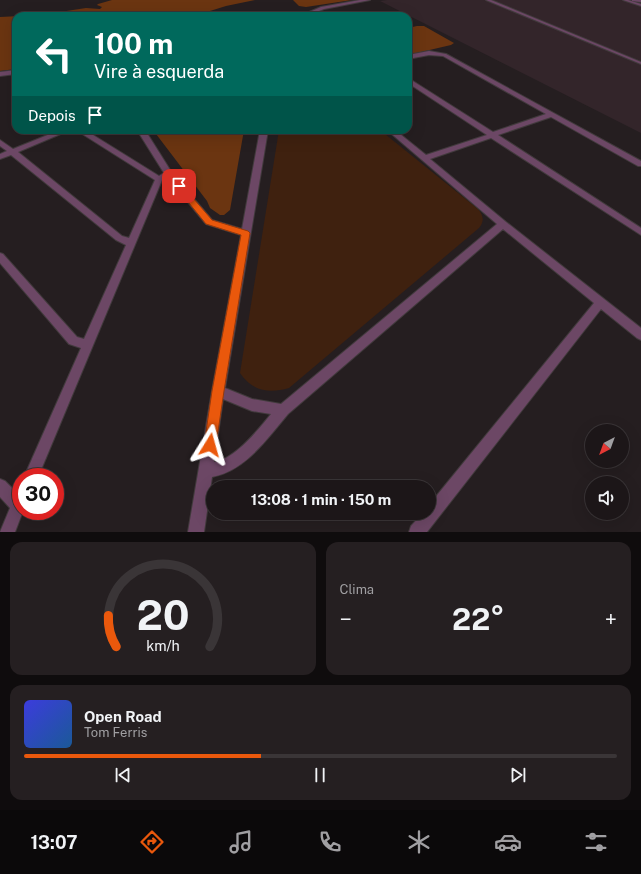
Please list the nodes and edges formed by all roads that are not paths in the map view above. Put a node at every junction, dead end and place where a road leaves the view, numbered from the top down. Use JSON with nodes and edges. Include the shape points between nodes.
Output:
{"nodes":[{"id":1,"x":368,"y":0,"type":"edge"},
{"id":2,"x":488,"y":0,"type":"edge"},
{"id":3,"x":625,"y":0,"type":"edge"},
{"id":4,"x":634,"y":0,"type":"edge"},
{"id":5,"x":641,"y":1,"type":"edge"},
{"id":6,"x":641,"y":5,"type":"edge"},
{"id":7,"x":312,"y":12,"type":"edge"},
{"id":8,"x":412,"y":56,"type":"edge"},
{"id":9,"x":641,"y":63,"type":"edge"},
{"id":10,"x":3,"y":74,"type":"edge"},
{"id":11,"x":12,"y":79,"type":"edge"},
{"id":12,"x":412,"y":83,"type":"edge"},
{"id":13,"x":551,"y":115,"type":"junction"},
{"id":14,"x":56,"y":134,"type":"edge"},
{"id":15,"x":87,"y":134,"type":"edge"},
{"id":16,"x":143,"y":134,"type":"edge"},
{"id":17,"x":263,"y":134,"type":"edge"},
{"id":18,"x":396,"y":134,"type":"edge"},
{"id":19,"x":492,"y":136,"type":"junction"},
{"id":20,"x":0,"y":142,"type":"edge"},
{"id":21,"x":11,"y":152,"type":"junction"},
{"id":22,"x":0,"y":157,"type":"edge"},
{"id":23,"x":425,"y":158,"type":"junction"},
{"id":24,"x":641,"y":164,"type":"edge"},
{"id":25,"x":164,"y":177,"type":"junction"},
{"id":26,"x":503,"y":224,"type":"junction"},
{"id":27,"x":641,"y":232,"type":"edge"},
{"id":28,"x":245,"y":233,"type":"junction"},
{"id":29,"x":131,"y":243,"type":"junction"},
{"id":30,"x":0,"y":256,"type":"edge"},
{"id":31,"x":600,"y":302,"type":"junction"},
{"id":32,"x":641,"y":335,"type":"edge"},
{"id":33,"x":88,"y":344,"type":"junction"},
{"id":34,"x":218,"y":391,"type":"junction"},
{"id":35,"x":282,"y":410,"type":"junction"},
{"id":36,"x":34,"y":468,"type":"edge"},
{"id":37,"x":206,"y":471,"type":"junction"},
{"id":38,"x":0,"y":486,"type":"edge"},
{"id":39,"x":12,"y":496,"type":"edge"},
{"id":40,"x":12,"y":520,"type":"edge"},
{"id":41,"x":7,"y":532,"type":"edge"},
{"id":42,"x":196,"y":532,"type":"edge"},
{"id":43,"x":417,"y":532,"type":"edge"}],
"edges":[{"from":1,"to":7,"type":"street"},
{"from":2,"to":9,"type":"lane"},
{"from":3,"to":6,"type":"lane"},
{"from":4,"to":5,"type":"street"},
{"from":8,"to":13,"type":"street","via":[[429,53],[444,56]]},
{"from":10,"to":11,"type":"street"},
{"from":12,"to":19,"type":"street"},
{"from":13,"to":19,"type":"street"},
{"from":13,"to":24,"type":"street"},
{"from":14,"to":21,"type":"street"},
{"from":15,"to":25,"type":"street"},
{"from":16,"to":25,"type":"street"},
{"from":17,"to":28,"type":"street"},
{"from":18,"to":23,"type":"street"},
{"from":19,"to":23,"type":"street"},
{"from":19,"to":27,"type":"street"},
{"from":20,"to":21,"type":"street"},
{"from":21,"to":22,"type":"street"},
{"from":21,"to":29,"type":"street","via":[[119,238]]},
{"from":23,"to":26,"type":"street"},
{"from":25,"to":28,"type":"street","via":[[209,222]]},
{"from":25,"to":29,"type":"street"},
{"from":26,"to":31,"type":"street"},
{"from":26,"to":35,"type":"street"},
{"from":28,"to":34,"type":"street"},
{"from":29,"to":33,"type":"street"},
{"from":30,"to":33,"type":"street","via":[[73,341]]},
{"from":31,"to":32,"type":"street"},
{"from":31,"to":43,"type":"street"},
{"from":33,"to":36,"type":"street"},
{"from":34,"to":35,"type":"street","via":[[252,405]]},
{"from":34,"to":37,"type":"street"},
{"from":35,"to":37,"type":"street","via":[[255,442],[236,459],[217,471]]},
{"from":37,"to":42,"type":"street"},
{"from":38,"to":39,"type":"street"},
{"from":40,"to":41,"type":"street"}]}
